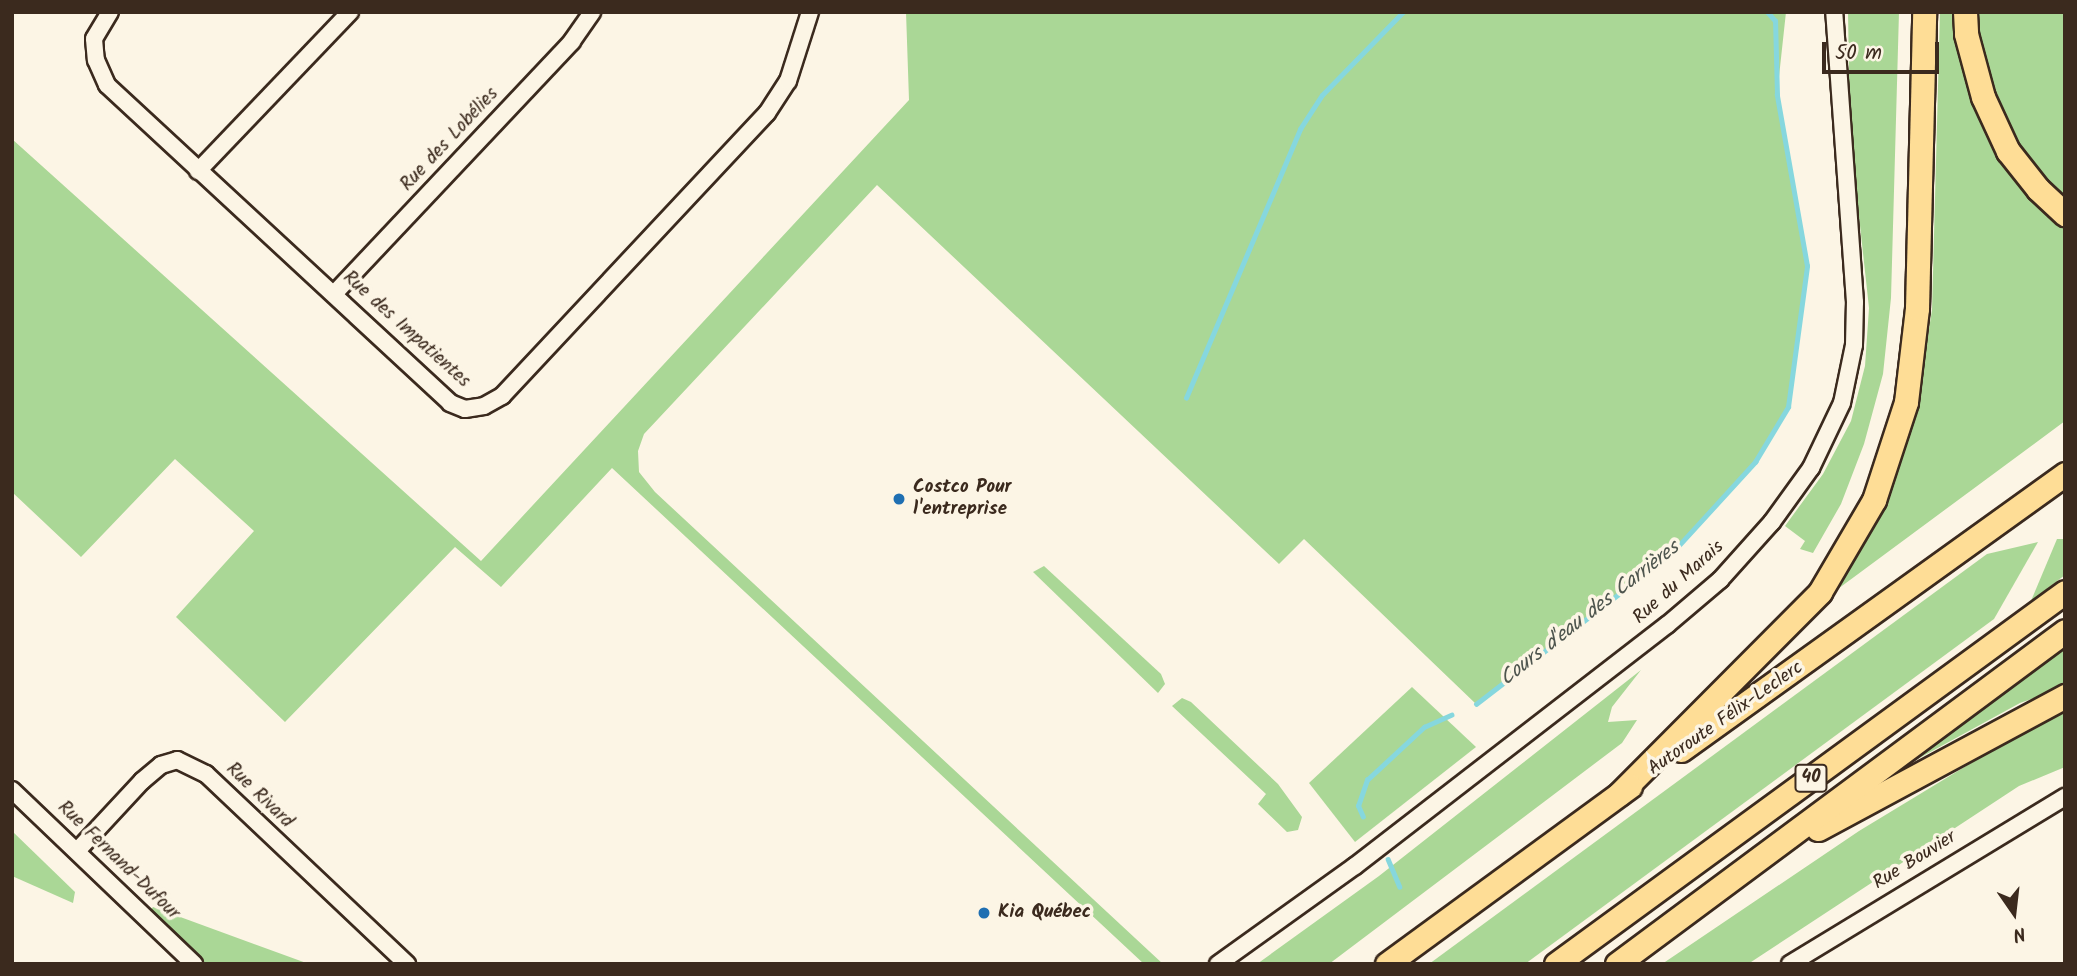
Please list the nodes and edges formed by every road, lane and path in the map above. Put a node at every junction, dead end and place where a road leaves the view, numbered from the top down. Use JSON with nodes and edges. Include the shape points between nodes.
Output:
{"nodes":[{"id":1,"x":110,"y":12,"type":"edge"},
{"id":2,"x":350,"y":12,"type":"edge"},
{"id":3,"x":592,"y":12,"type":"edge"},
{"id":4,"x":810,"y":12,"type":"edge"},
{"id":5,"x":1834,"y":12,"type":"edge"},
{"id":6,"x":1924,"y":12,"type":"edge"},
{"id":7,"x":1965,"y":12,"type":"edge"},
{"id":8,"x":198,"y":171,"type":"junction"},
{"id":9,"x":2065,"y":214,"type":"edge"},
{"id":10,"x":334,"y":294,"type":"junction"},
{"id":11,"x":2065,"y":464,"type":"edge"},
{"id":12,"x":2065,"y":474,"type":"edge"},
{"id":13,"x":1927,"y":577,"type":"junction"},
{"id":14,"x":2065,"y":592,"type":"edge"},
{"id":15,"x":2065,"y":631,"type":"edge"},
{"id":16,"x":2065,"y":696,"type":"edge"},
{"id":17,"x":12,"y":790,"type":"edge"},
{"id":18,"x":1619,"y":794,"type":"junction"},
{"id":19,"x":2065,"y":797,"type":"edge"},
{"id":20,"x":77,"y":850,"type":"junction"},
{"id":21,"x":1736,"y":874,"type":"junction"},
{"id":22,"x":194,"y":964,"type":"edge"},
{"id":23,"x":407,"y":964,"type":"edge"},
{"id":24,"x":1218,"y":964,"type":"edge"},
{"id":25,"x":1387,"y":964,"type":"edge"},
{"id":26,"x":1556,"y":964,"type":"edge"},
{"id":27,"x":1617,"y":964,"type":"edge"},
{"id":28,"x":1790,"y":964,"type":"edge"}],
"edges":[{"from":1,"to":8,"type":"street","name":"Rue des Impatientes","via":[[94,39],[96,60],[107,85]]},
{"from":2,"to":8,"type":"street"},
{"from":3,"to":10,"type":"street","name":"Rue des Lobélies","via":[[572,41]]},
{"from":4,"to":10,"type":"street","name":"Rue des Impatientes","via":[[788,81],[767,113],[502,396],[484,407],[466,409],[450,403]]},
{"from":5,"to":24,"type":"street","name":"Rue du Marais","via":[[1855,302],[1854,345],[1842,403],[1811,468],[1772,522],[1720,580],[1667,625],[1355,866]]},
{"from":6,"to":18,"type":"highway","via":[[1917,308],[1906,402],[1874,500],[1820,592],[1731,687]]},
{"from":7,"to":9,"type":"highway","via":[[1966,34],[1983,97],[2008,151]]},
{"from":8,"to":10,"type":"street","name":"Rue des Impatientes"},
{"from":11,"to":13,"type":"highway"},
{"from":12,"to":13,"type":"highway","name":"Autoroute Félix-Leclerc"},
{"from":13,"to":18,"type":"highway","name":"Autoroute Félix-Leclerc"},
{"from":14,"to":26,"type":"highway","number":"40"},
{"from":15,"to":21,"type":"highway"},
{"from":16,"to":21,"type":"highway"},
{"from":17,"to":20,"type":"street","name":"Rue Fernand-Dufour"},
{"from":18,"to":25,"type":"highway","name":"Autoroute Félix-Leclerc"},
{"from":19,"to":28,"type":"street","name":"Rue Bouvier"},
{"from":20,"to":22,"type":"street","name":"Rue Fernand-Dufour"},
{"from":20,"to":23,"type":"street","name":"Rue Rivard","via":[[142,780],[160,765],[177,760],[206,774]]},
{"from":21,"to":27,"type":"highway"}]}
